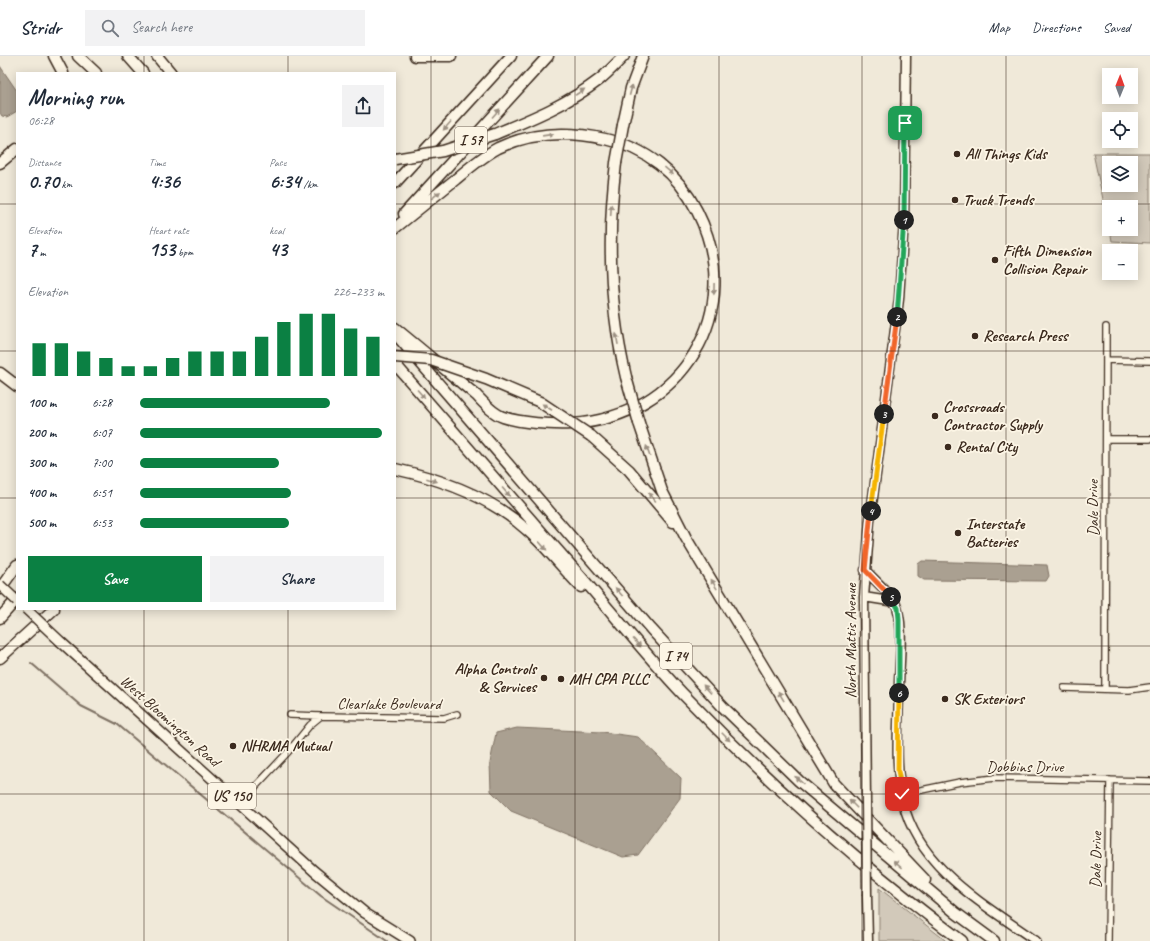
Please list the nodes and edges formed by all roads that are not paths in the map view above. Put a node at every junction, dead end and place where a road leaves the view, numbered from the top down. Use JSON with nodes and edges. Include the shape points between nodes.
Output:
{"nodes":[{"id":1,"x":54,"y":56,"type":"edge"},
{"id":2,"x":78,"y":56,"type":"edge"},
{"id":3,"x":128,"y":56,"type":"edge"},
{"id":4,"x":157,"y":56,"type":"edge"},
{"id":5,"x":415,"y":56,"type":"edge"},
{"id":6,"x":450,"y":56,"type":"edge"},
{"id":7,"x":511,"y":56,"type":"edge"},
{"id":8,"x":548,"y":56,"type":"edge"},
{"id":9,"x":624,"y":56,"type":"edge"},
{"id":10,"x":643,"y":56,"type":"edge"},
{"id":11,"x":906,"y":56,"type":"edge"},
{"id":12,"x":62,"y":72,"type":"edge"},
{"id":13,"x":95,"y":72,"type":"edge"},
{"id":14,"x":142,"y":72,"type":"edge"},
{"id":15,"x":170,"y":72,"type":"edge"},
{"id":16,"x":16,"y":150,"type":"edge"},
{"id":17,"x":396,"y":159,"type":"edge"},
{"id":18,"x":0,"y":163,"type":"edge"},
{"id":19,"x":396,"y":183,"type":"edge"},
{"id":20,"x":396,"y":224,"type":"edge"},
{"id":21,"x":396,"y":227,"type":"edge"},
{"id":22,"x":1106,"y":327,"type":"dead end"},
{"id":23,"x":396,"y":329,"type":"edge"},
{"id":24,"x":396,"y":335,"type":"edge"},
{"id":25,"x":396,"y":357,"type":"edge"},
{"id":26,"x":1106,"y":360,"type":"junction"},
{"id":27,"x":1150,"y":361,"type":"edge"},
{"id":28,"x":396,"y":365,"type":"edge"},
{"id":29,"x":0,"y":373,"type":"edge"},
{"id":30,"x":16,"y":385,"type":"edge"},
{"id":31,"x":1107,"y":439,"type":"junction"},
{"id":32,"x":1150,"y":439,"type":"edge"},
{"id":33,"x":396,"y":469,"type":"edge"},
{"id":34,"x":686,"y":538,"type":"junction"},
{"id":35,"x":16,"y":566,"type":"edge"},
{"id":36,"x":865,"y":570,"type":"junction"},
{"id":37,"x":0,"y":585,"type":"edge"},
{"id":38,"x":0,"y":589,"type":"edge"},
{"id":39,"x":864,"y":597,"type":"junction"},
{"id":40,"x":16,"y":599,"type":"edge"},
{"id":41,"x":16,"y":601,"type":"edge"},
{"id":42,"x":895,"y":602,"type":"junction"},
{"id":43,"x":27,"y":610,"type":"edge"},
{"id":44,"x":43,"y":610,"type":"edge"},
{"id":45,"x":53,"y":610,"type":"edge"},
{"id":46,"x":0,"y":618,"type":"edge"},
{"id":47,"x":620,"y":625,"type":"junction"},
{"id":48,"x":0,"y":658,"type":"edge"},
{"id":49,"x":1150,"y":687,"type":"edge"},
{"id":50,"x":1064,"y":688,"type":"dead end"},
{"id":51,"x":1105,"y":689,"type":"junction"},
{"id":52,"x":290,"y":714,"type":"dead end"},
{"id":53,"x":457,"y":714,"type":"dead end"},
{"id":54,"x":320,"y":716,"type":"junction"},
{"id":55,"x":1110,"y":780,"type":"junction"},
{"id":56,"x":1150,"y":781,"type":"edge"},
{"id":57,"x":902,"y":794,"type":"junction"},
{"id":58,"x":240,"y":803,"type":"junction"},
{"id":59,"x":956,"y":913,"type":"junction"},
{"id":60,"x":410,"y":941,"type":"edge"},
{"id":61,"x":868,"y":941,"type":"edge"},
{"id":62,"x":962,"y":941,"type":"edge"},
{"id":63,"x":994,"y":941,"type":"edge"},
{"id":64,"x":1036,"y":941,"type":"edge"},
{"id":65,"x":1108,"y":941,"type":"edge"}],
"edges":[{"from":1,"to":12,"type":"highway"},
{"from":2,"to":13,"type":"highway"},
{"from":3,"to":14,"type":"highway"},
{"from":4,"to":15,"type":"highway"},
{"from":5,"to":6,"type":"highway"},
{"from":7,"to":19,"type":"highway","number":"I 57","one_way":true},
{"from":20,"to":8,"type":"highway","number":"I 57","one_way":true},
{"from":17,"to":9,"type":"highway","one_way":true,"bridge":true,"via":[[443,151],[536,117],[600,80]]},
{"from":34,"to":10,"type":"highway","one_way":true,"bridge":true,"via":[[662,491],[639,423],[617,340],[611,294],[610,240],[616,163],[631,88]]},
{"from":11,"to":36,"type":"street","name":"North Mattis Avenue","via":[[904,220],[899,299],[876,466]]},
{"from":16,"to":18,"type":"highway"},
{"from":21,"to":23,"type":"highway","one_way":true,"via":[[472,166],[498,149],[532,137],[583,134],[620,142],[652,157],[675,176],[707,230],[715,261],[714,296],[708,324],[693,356],[675,380],[656,396],[635,408],[611,418],[588,423],[553,425],[501,416]]},
{"from":22,"to":26,"type":"street","name":"Dale Drive"},
{"from":59,"to":24,"type":"highway","number":"I 74","one_way":true,"via":[[799,781],[723,707],[647,624]]},
{"from":34,"to":25,"type":"highway","one_way":true,"bridge":true,"via":[[630,470],[591,436],[540,402],[486,379],[431,360]]},
{"from":26,"to":27,"type":"street"},
{"from":26,"to":31,"type":"street","name":"Dale Drive"},
{"from":28,"to":47,"type":"highway","number":"I 74","one_way":true},
{"from":29,"to":30,"type":"highway"},
{"from":31,"to":32,"type":"street"},
{"from":31,"to":51,"type":"street","name":"Dale Drive"},
{"from":33,"to":47,"type":"highway","one_way":true,"via":[[460,490],[503,511],[527,530]]},
{"from":59,"to":34,"type":"highway","one_way":true,"via":[[834,784]]},
{"from":35,"to":38,"type":"highway"},
{"from":36,"to":39,"type":"street","name":"North Mattis Avenue"},
{"from":36,"to":42,"type":"street"},
{"from":37,"to":40,"type":"main road","bridge":true},
{"from":39,"to":42,"type":"street"},
{"from":39,"to":61,"type":"street","name":"North Mattis Avenue","bridge":true},
{"from":41,"to":46,"type":"highway"},
{"from":42,"to":57,"type":"street","via":[[899,619],[898,771]]},
{"from":43,"to":58,"type":"main road","name":"West Bloomington Road","number":"US 150","bridge":true},
{"from":44,"to":48,"type":"highway"},
{"from":45,"to":48,"type":"highway"},
{"from":47,"to":62,"type":"highway","number":"I 74","one_way":true,"via":[[683,693],[781,790],[881,878]]},
{"from":49,"to":51,"type":"street","via":[[1129,690]]},
{"from":50,"to":51,"type":"street"},
{"from":52,"to":54,"type":"street","name":"Clearlake Boulevard"},
{"from":53,"to":54,"type":"street","name":"Clearlake Boulevard","via":[[444,718]]},
{"from":54,"to":58,"type":"street","name":"Clearlake Boulevard"},
{"from":55,"to":56,"type":"street","name":"Dobbins Drive"},
{"from":55,"to":57,"type":"street","name":"Dobbins Drive","via":[[995,778]]},
{"from":55,"to":65,"type":"street","name":"Dale Drive"},
{"from":57,"to":64,"type":"street","via":[[915,832],[932,859],[954,881]]},
{"from":58,"to":60,"type":"main road","name":"West Bloomington Road","number":"US 150","via":[[355,905]]},
{"from":59,"to":63,"type":"highway","number":"I 74"}]}
